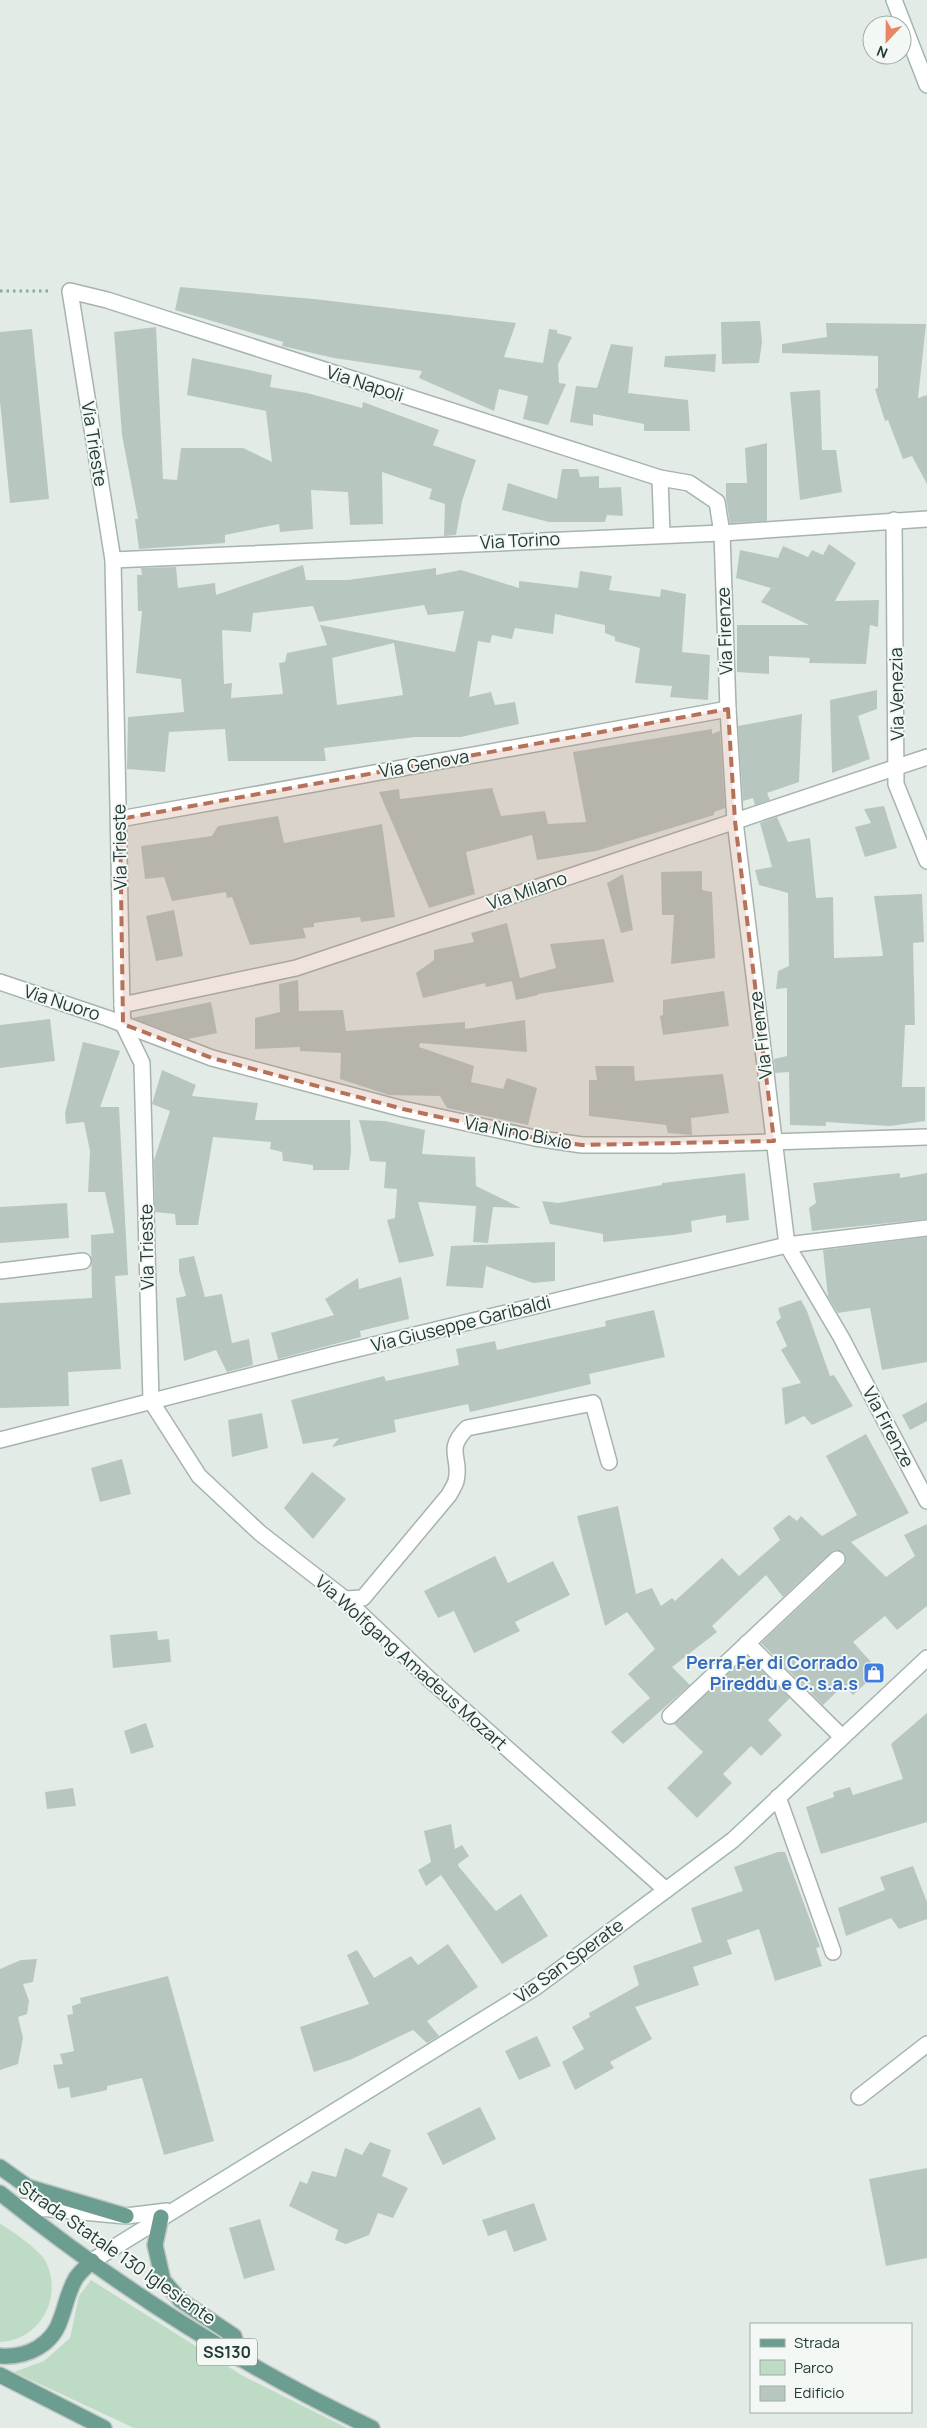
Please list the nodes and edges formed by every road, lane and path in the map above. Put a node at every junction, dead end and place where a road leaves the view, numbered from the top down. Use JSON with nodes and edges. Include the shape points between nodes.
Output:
{"nodes":[{"id":1,"x":894,"y":0,"type":"edge"},
{"id":2,"x":927,"y":85,"type":"edge"},
{"id":3,"x":0,"y":291,"type":"edge"},
{"id":4,"x":70,"y":291,"type":"junction"},
{"id":5,"x":660,"y":478,"type":"junction"},
{"id":6,"x":927,"y":519,"type":"edge"},
{"id":7,"x":894,"y":520,"type":"junction"},
{"id":8,"x":722,"y":532,"type":"junction"},
{"id":9,"x":662,"y":534,"type":"junction"},
{"id":10,"x":113,"y":560,"type":"junction"},
{"id":11,"x":728,"y":709,"type":"junction"},
{"id":12,"x":927,"y":757,"type":"edge"},
{"id":13,"x":898,"y":767,"type":"junction"},
{"id":14,"x":120,"y":818,"type":"junction"},
{"id":15,"x":735,"y":821,"type":"junction"},
{"id":16,"x":927,"y":861,"type":"edge"},
{"id":17,"x":0,"y":982,"type":"edge"},
{"id":18,"x":122,"y":1004,"type":"junction"},
{"id":19,"x":123,"y":1024,"type":"junction"},
{"id":20,"x":927,"y":1137,"type":"edge"},
{"id":21,"x":774,"y":1141,"type":"junction"},
{"id":22,"x":927,"y":1228,"type":"edge"},
{"id":23,"x":787,"y":1245,"type":"junction"},
{"id":24,"x":83,"y":1261,"type":"dead end"},
{"id":25,"x":0,"y":1272,"type":"edge"},
{"id":26,"x":151,"y":1401,"type":"junction"},
{"id":27,"x":0,"y":1440,"type":"edge"},
{"id":28,"x":608,"y":1462,"type":"dead end"},
{"id":29,"x":927,"y":1501,"type":"edge"},
{"id":30,"x":837,"y":1559,"type":"dead end"},
{"id":31,"x":345,"y":1599,"type":"junction"},
{"id":32,"x":747,"y":1643,"type":"junction"},
{"id":33,"x":927,"y":1658,"type":"edge"},
{"id":34,"x":670,"y":1716,"type":"dead end"},
{"id":35,"x":842,"y":1737,"type":"junction"},
{"id":36,"x":778,"y":1797,"type":"junction"},
{"id":37,"x":666,"y":1890,"type":"junction"},
{"id":38,"x":833,"y":1952,"type":"dead end"},
{"id":39,"x":927,"y":2044,"type":"edge"},
{"id":40,"x":859,"y":2097,"type":"dead end"},
{"id":41,"x":0,"y":2167,"type":"edge"},
{"id":42,"x":0,"y":2193,"type":"edge"},
{"id":43,"x":0,"y":2204,"type":"edge"},
{"id":44,"x":16,"y":2206,"type":"junction"},
{"id":45,"x":166,"y":2214,"type":"junction"},
{"id":46,"x":126,"y":2216,"type":"junction"},
{"id":47,"x":92,"y":2261,"type":"junction"},
{"id":48,"x":0,"y":2356,"type":"edge"},
{"id":49,"x":240,"y":2360,"type":"junction"},
{"id":50,"x":0,"y":2375,"type":"edge"},
{"id":51,"x":104,"y":2428,"type":"edge"},
{"id":52,"x":372,"y":2428,"type":"edge"}],
"edges":[{"from":1,"to":2,"type":"street"},
{"from":3,"to":4,"type":"path"},
{"from":4,"to":5,"type":"street","name":"Via Napoli","via":[[107,300]]},
{"from":4,"to":10,"type":"street","name":"Via Trieste"},
{"from":5,"to":8,"type":"street","name":"Via Napoli","via":[[689,483],[717,502]]},
{"from":5,"to":9,"type":"street"},
{"from":6,"to":7,"type":"street","name":"Via Torino"},
{"from":7,"to":8,"type":"street","name":"Via Torino"},
{"from":7,"to":13,"type":"street","name":"Via Venezia"},
{"from":8,"to":9,"type":"street","name":"Via Torino"},
{"from":8,"to":11,"type":"street","name":"Via Firenze"},
{"from":9,"to":10,"type":"street","name":"Via Torino"},
{"from":10,"to":14,"type":"street","name":"Via Trieste"},
{"from":11,"to":14,"type":"street","name":"Via Genova"},
{"from":11,"to":15,"type":"street","name":"Via Firenze"},
{"from":12,"to":13,"type":"street","name":"Via Milano"},
{"from":13,"to":15,"type":"street","name":"Via Milano"},
{"from":13,"to":16,"type":"street","name":"Via Venezia","via":[[896,784]]},
{"from":14,"to":18,"type":"street","name":"Via Trieste"},
{"from":15,"to":18,"type":"street","name":"Via Milano","via":[[296,968]]},
{"from":15,"to":21,"type":"street","name":"Via Firenze"},
{"from":17,"to":19,"type":"street","name":"Via Nuoro"},
{"from":18,"to":19,"type":"street","name":"Via Trieste"},
{"from":19,"to":21,"type":"street","name":"Via Nino Bixio","via":[[212,1058],[403,1109],[534,1138],[582,1145]]},
{"from":19,"to":26,"type":"street","name":"Via Trieste","via":[[142,1063]]},
{"from":20,"to":21,"type":"street","name":"Via Nino Bixio"},
{"from":21,"to":23,"type":"street","name":"Via Firenze"},
{"from":22,"to":23,"type":"street","name":"Via Giuseppe Garibaldi"},
{"from":23,"to":26,"type":"street","name":"Via Giuseppe Garibaldi"},
{"from":23,"to":29,"type":"street","name":"Via Firenze","via":[[841,1337]]},
{"from":24,"to":25,"type":"street"},
{"from":26,"to":27,"type":"street","name":"Via Giuseppe Garibaldi"},
{"from":26,"to":31,"type":"street","name":"Via Wolfgang Amadeus Mozart","via":[[199,1476],[260,1533]]},
{"from":28,"to":31,"type":"street","via":[[593,1402],[467,1428],[457,1438],[454,1453],[457,1480],[449,1495],[363,1598]]},
{"from":30,"to":32,"type":"street"},
{"from":31,"to":37,"type":"street","name":"Via Wolfgang Amadeus Mozart","via":[[428,1678]]},
{"from":32,"to":34,"type":"street"},
{"from":32,"to":35,"type":"street"},
{"from":33,"to":35,"type":"street","name":"Via San Sperate"},
{"from":35,"to":36,"type":"street","name":"Via San Sperate"},
{"from":36,"to":37,"type":"street","name":"Via San Sperate","via":[[732,1840]]},
{"from":36,"to":38,"type":"street"},
{"from":37,"to":45,"type":"street","name":"Via San Sperate","via":[[536,1987]]},
{"from":39,"to":40,"type":"street"},
{"from":41,"to":46,"type":"main road","via":[[28,2187]]},
{"from":42,"to":44,"type":"main road","name":"Strada Statale 130 Iglesiente","number":"SS130"},
{"from":43,"to":44,"type":"main road"},
{"from":44,"to":46,"type":"street"},
{"from":44,"to":47,"type":"main road","name":"Strada Statale 130 Iglesiente","number":"SS130"},
{"from":45,"to":46,"type":"street"},
{"from":45,"to":47,"type":"street","name":"Via San Sperate"},
{"from":45,"to":49,"type":"main road","via":[[155,2244],[163,2280],[180,2300],[234,2336]]},
{"from":47,"to":48,"type":"main road","via":[[77,2276],[55,2332],[46,2342],[23,2355]]},
{"from":47,"to":49,"type":"main road","name":"Strada Statale 130 Iglesiente","number":"SS130"},
{"from":49,"to":52,"type":"main road","name":"Strada Statale 130 Iglesiente","number":"SS130"},
{"from":50,"to":51,"type":"main road"}]}
